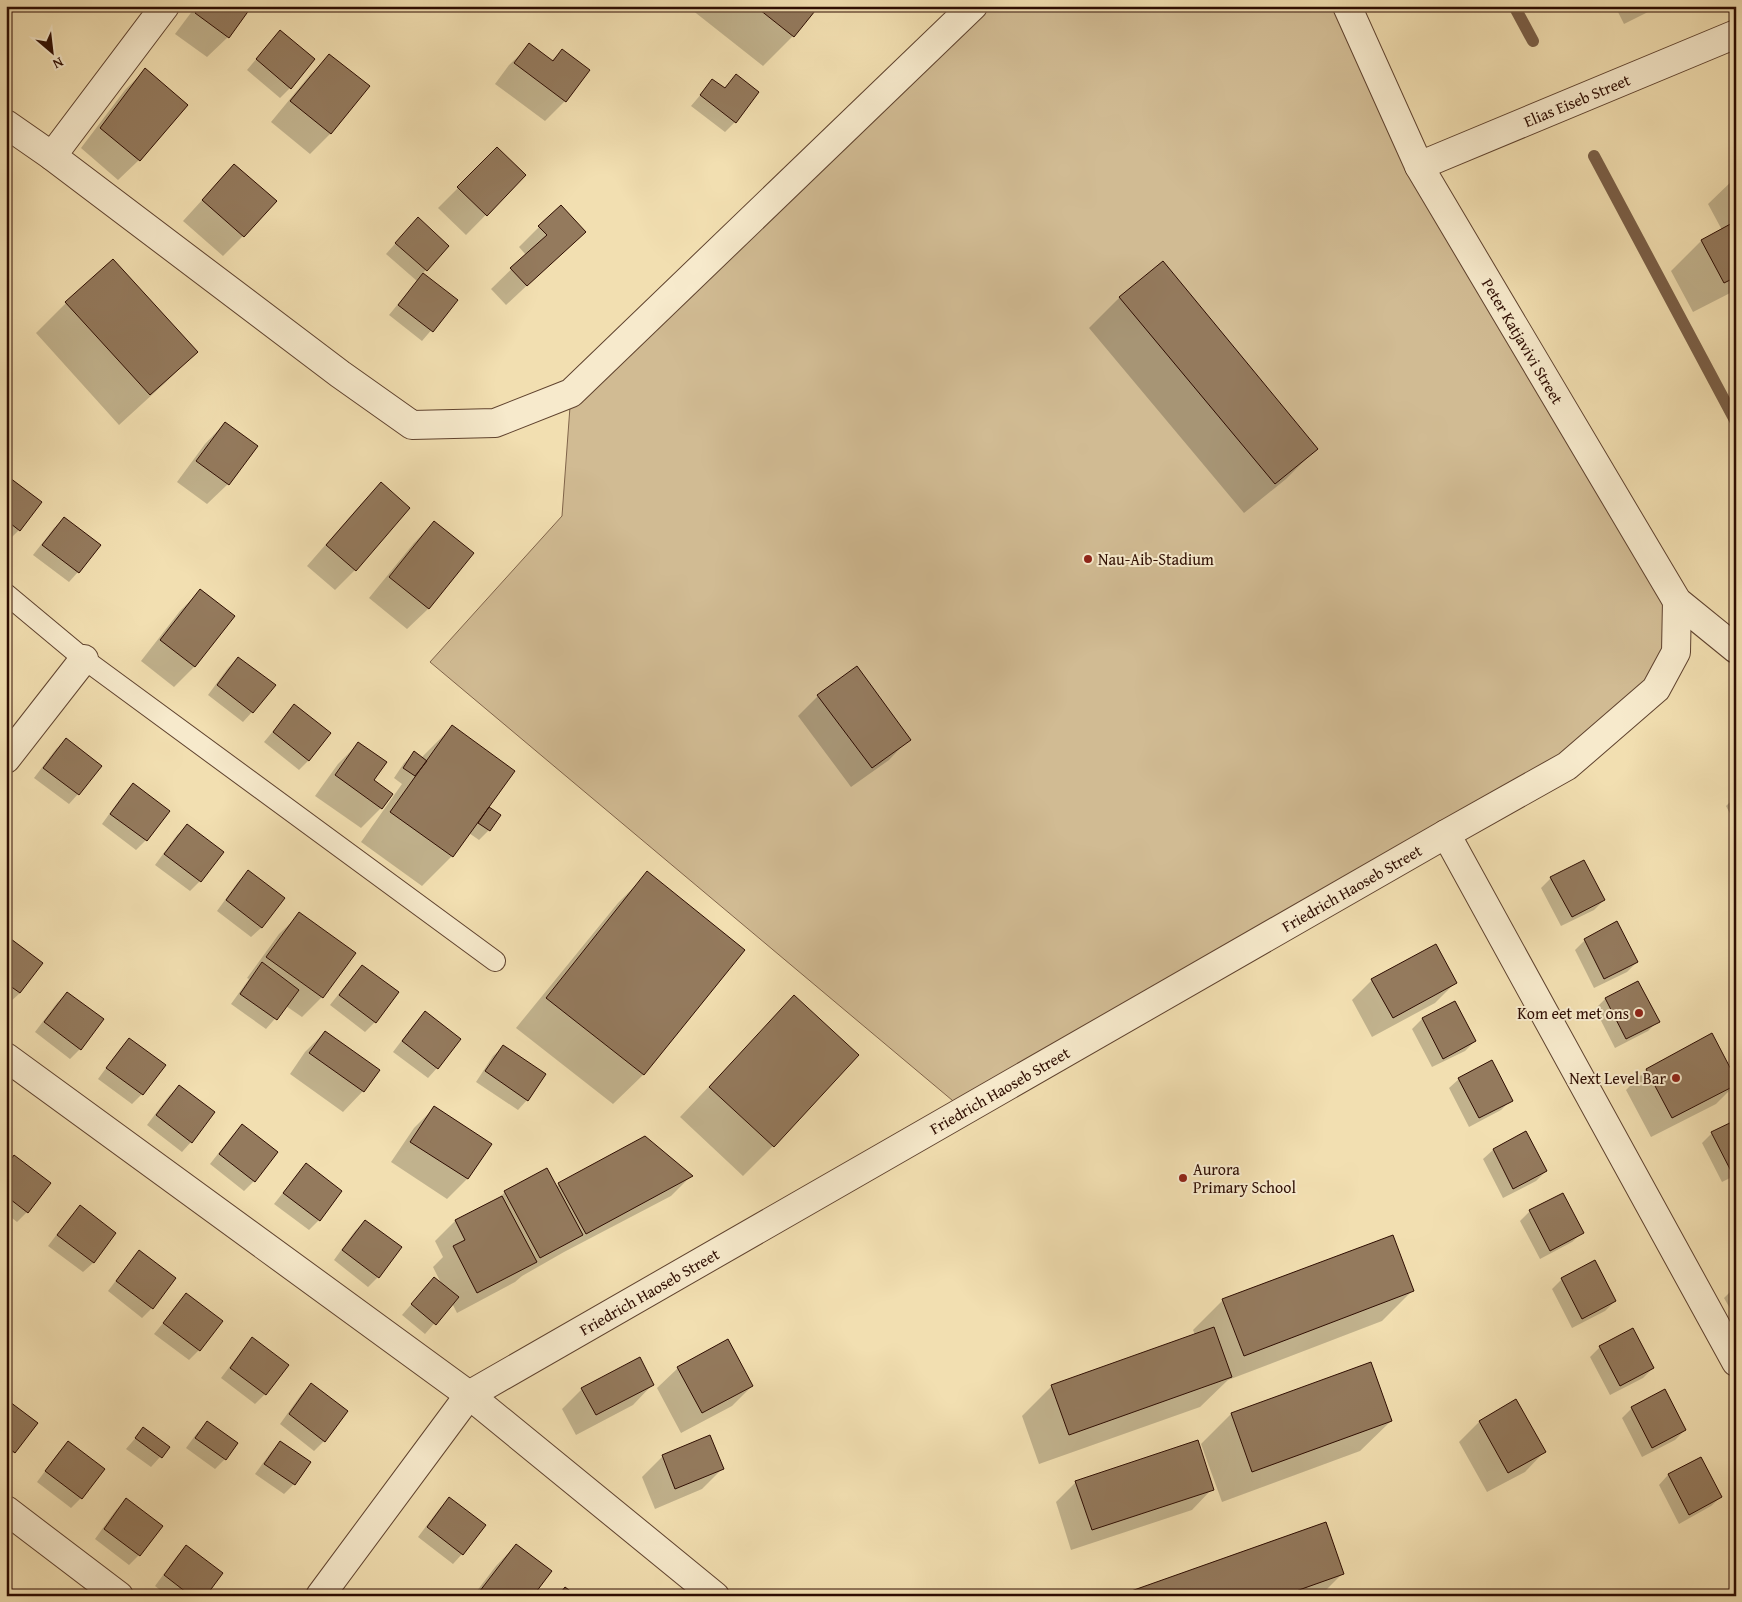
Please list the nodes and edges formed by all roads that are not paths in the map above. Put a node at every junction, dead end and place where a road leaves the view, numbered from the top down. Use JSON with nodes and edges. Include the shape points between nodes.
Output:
{"nodes":[{"id":1,"x":165,"y":6,"type":"edge"},
{"id":2,"x":973,"y":6,"type":"edge"},
{"id":3,"x":1346,"y":6,"type":"edge"},
{"id":4,"x":1736,"y":34,"type":"edge"},
{"id":5,"x":6,"y":124,"type":"edge"},
{"id":6,"x":52,"y":156,"type":"junction"},
{"id":7,"x":1419,"y":166,"type":"junction"},
{"id":8,"x":6,"y":594,"type":"edge"},
{"id":9,"x":1677,"y":601,"type":"junction"},
{"id":10,"x":1736,"y":649,"type":"edge"},
{"id":11,"x":84,"y":659,"type":"junction"},
{"id":12,"x":6,"y":759,"type":"edge"},
{"id":13,"x":1446,"y":834,"type":"junction"},
{"id":14,"x":496,"y":961,"type":"dead end"},
{"id":15,"x":6,"y":1057,"type":"edge"},
{"id":16,"x":1736,"y":1362,"type":"edge"},
{"id":17,"x":469,"y":1395,"type":"junction"},
{"id":18,"x":6,"y":1510,"type":"edge"},
{"id":19,"x":119,"y":1596,"type":"edge"},
{"id":20,"x":320,"y":1596,"type":"edge"},
{"id":21,"x":715,"y":1596,"type":"edge"}],
"edges":[{"from":1,"to":6,"type":"street"},
{"from":2,"to":6,"type":"street","via":[[571,393],[495,423],[412,425]]},
{"from":3,"to":7,"type":"street","name":"Peter Katjavivi Street"},
{"from":4,"to":7,"type":"street","name":"Elias Eiseb Street"},
{"from":5,"to":6,"type":"street"},
{"from":7,"to":9,"type":"street","name":"Peter Katjavivi Street"},
{"from":8,"to":11,"type":"lane"},
{"from":9,"to":10,"type":"street","name":"Peter Katjavivi Street"},
{"from":9,"to":13,"type":"street","name":"Friedrich Haoseb Street","via":[[1676,652],[1656,689],[1567,766]]},
{"from":11,"to":12,"type":"street"},
{"from":11,"to":14,"type":"lane"},
{"from":13,"to":16,"type":"street"},
{"from":13,"to":17,"type":"street","name":"Friedrich Haoseb Street"},
{"from":15,"to":17,"type":"street"},
{"from":17,"to":20,"type":"street","name":"Friedrich Haoseb Street"},
{"from":17,"to":21,"type":"street"},
{"from":18,"to":19,"type":"street"}]}
